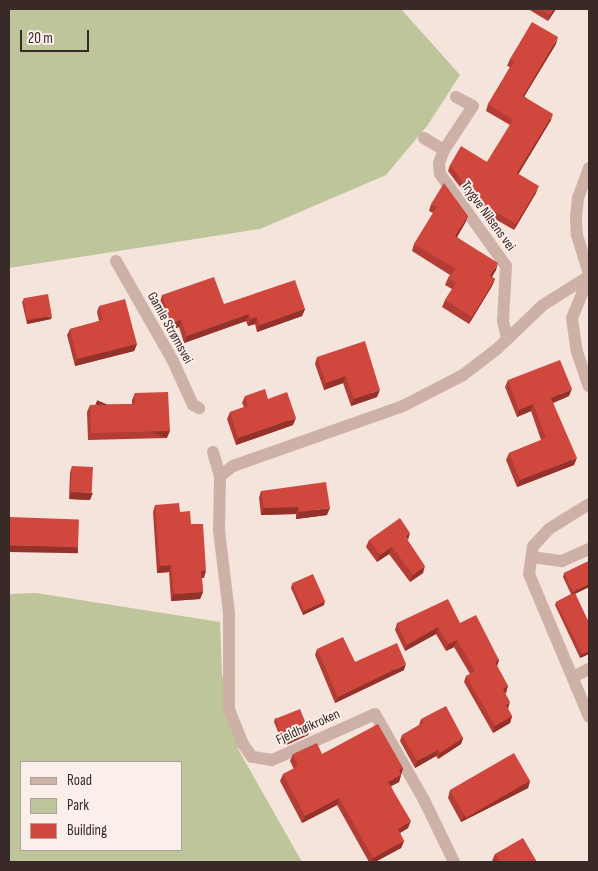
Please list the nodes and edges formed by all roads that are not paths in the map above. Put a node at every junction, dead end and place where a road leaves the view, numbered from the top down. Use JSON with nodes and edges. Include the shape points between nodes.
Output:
{"nodes":[{"id":1,"x":456,"y":96,"type":"dead end"},
{"id":2,"x":424,"y":138,"type":"dead end"},
{"id":3,"x":444,"y":150,"type":"junction"},
{"id":4,"x":589,"y":168,"type":"edge"},
{"id":5,"x":116,"y":261,"type":"dead end"},
{"id":6,"x":589,"y":275,"type":"edge"},
{"id":7,"x":507,"y":339,"type":"junction"},
{"id":8,"x":589,"y":386,"type":"edge"},
{"id":9,"x":199,"y":408,"type":"dead end"},
{"id":10,"x":213,"y":452,"type":"dead end"},
{"id":11,"x":220,"y":476,"type":"junction"},
{"id":12,"x":589,"y":504,"type":"edge"},
{"id":13,"x":589,"y":549,"type":"edge"},
{"id":14,"x":532,"y":557,"type":"junction"},
{"id":15,"x":589,"y":669,"type":"edge"},
{"id":16,"x":573,"y":677,"type":"junction"},
{"id":17,"x":589,"y":717,"type":"edge"},
{"id":18,"x":454,"y":862,"type":"edge"}],
"edges":[{"from":1,"to":3,"type":"street","name":"Trygve Nilsens vei","via":[[473,106]]},
{"from":2,"to":3,"type":"street"},
{"from":3,"to":7,"type":"street","name":"Trygve Nilsens vei","via":[[438,163],[440,174],[506,266],[503,321]]},
{"from":4,"to":6,"type":"street","via":[[578,198],[576,218],[577,235]]},
{"from":5,"to":9,"type":"street","name":"Gamle Strømsvei","via":[[173,362],[193,405]]},
{"from":6,"to":7,"type":"street","via":[[543,305]]},
{"from":6,"to":8,"type":"street","via":[[572,314],[577,352]]},
{"from":7,"to":11,"type":"street","via":[[463,374],[403,406],[233,466]]},
{"from":10,"to":11,"type":"street","name":"Fjeldhøikroken"},
{"from":11,"to":18,"type":"street","name":"Fjeldhøikroken","via":[[219,530],[229,613],[229,709],[243,744],[252,757],[272,760],[375,714],[424,800]]},
{"from":12,"to":14,"type":"street","via":[[548,529],[533,546]]},
{"from":13,"to":14,"type":"street","via":[[562,561]]},
{"from":14,"to":16,"type":"street","via":[[530,574]]},
{"from":15,"to":16,"type":"street"},
{"from":16,"to":17,"type":"street"}]}
